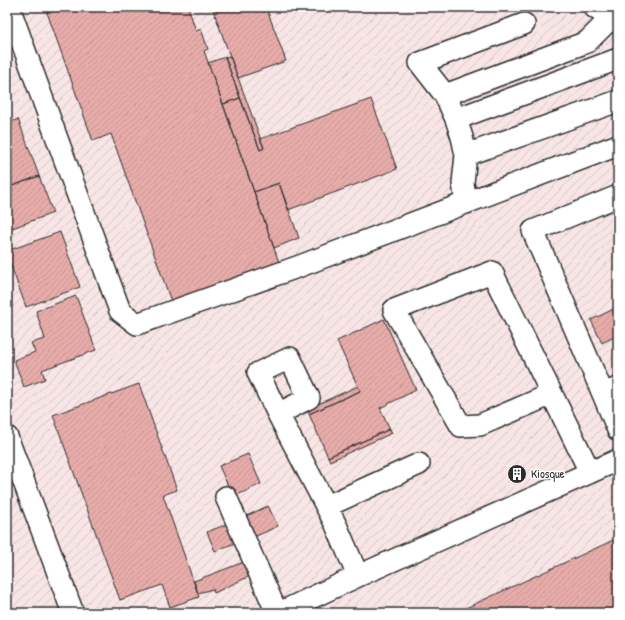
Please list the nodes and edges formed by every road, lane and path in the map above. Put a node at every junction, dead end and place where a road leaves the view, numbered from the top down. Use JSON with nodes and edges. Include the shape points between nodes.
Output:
{"nodes":[{"id":1,"x":9,"y":7,"type":"edge"},
{"id":2,"x":608,"y":16,"type":"edge"},
{"id":3,"x":524,"y":24,"type":"dead end"},
{"id":4,"x":593,"y":37,"type":"junction"},
{"id":5,"x":614,"y":61,"type":"edge"},
{"id":6,"x":468,"y":87,"type":"junction"},
{"id":7,"x":446,"y":96,"type":"junction"},
{"id":8,"x":618,"y":101,"type":"edge"},
{"id":9,"x":477,"y":112,"type":"junction"},
{"id":10,"x":456,"y":119,"type":"junction"},
{"id":11,"x":618,"y":145,"type":"edge"},
{"id":12,"x":466,"y":156,"type":"junction"},
{"id":13,"x":618,"y":196,"type":"edge"},
{"id":14,"x":466,"y":203,"type":"junction"},
{"id":15,"x":611,"y":391,"type":"edge"},
{"id":16,"x":552,"y":394,"type":"junction"},
{"id":17,"x":278,"y":414,"type":"dead end"},
{"id":18,"x":618,"y":430,"type":"edge"},
{"id":19,"x":7,"y":437,"type":"edge"},
{"id":20,"x":419,"y":464,"type":"dead end"},
{"id":21,"x":608,"y":468,"type":"edge"},
{"id":22,"x":226,"y":497,"type":"dead end"},
{"id":23,"x":327,"y":506,"type":"junction"},
{"id":24,"x":358,"y":576,"type":"junction"},
{"id":25,"x":287,"y":612,"type":"edge"},
{"id":26,"x":73,"y":613,"type":"edge"}],
"edges":[{"from":1,"to":14,"type":"lane","via":[[120,311],[137,324]]},
{"from":2,"to":4,"type":"lane"},
{"from":3,"to":7,"type":"lane","via":[[420,63]]},
{"from":4,"to":5,"type":"lane","via":[[599,56]]},
{"from":4,"to":6,"type":"lane","via":[[588,42]]},
{"from":5,"to":9,"type":"lane"},
{"from":6,"to":7,"type":"lane"},
{"from":6,"to":9,"type":"lane","via":[[476,95],[479,105]]},
{"from":7,"to":10,"type":"lane"},
{"from":8,"to":12,"type":"lane"},
{"from":9,"to":10,"type":"lane"},
{"from":10,"to":12,"type":"lane"},
{"from":11,"to":14,"type":"lane"},
{"from":12,"to":14,"type":"lane","via":[[463,183]]},
{"from":13,"to":15,"type":"lane","via":[[533,231]]},
{"from":15,"to":18,"type":"lane"},
{"from":16,"to":16,"type":"lane","via":[[492,272],[394,310],[461,426],[480,424]]},
{"from":16,"to":21,"type":"lane"},
{"from":17,"to":23,"type":"lane"},
{"from":19,"to":26,"type":"lane"},
{"from":20,"to":23,"type":"lane"},
{"from":21,"to":24,"type":"lane"},
{"from":22,"to":25,"type":"lane"},
{"from":23,"to":24,"type":"lane"},
{"from":24,"to":25,"type":"lane"}]}
